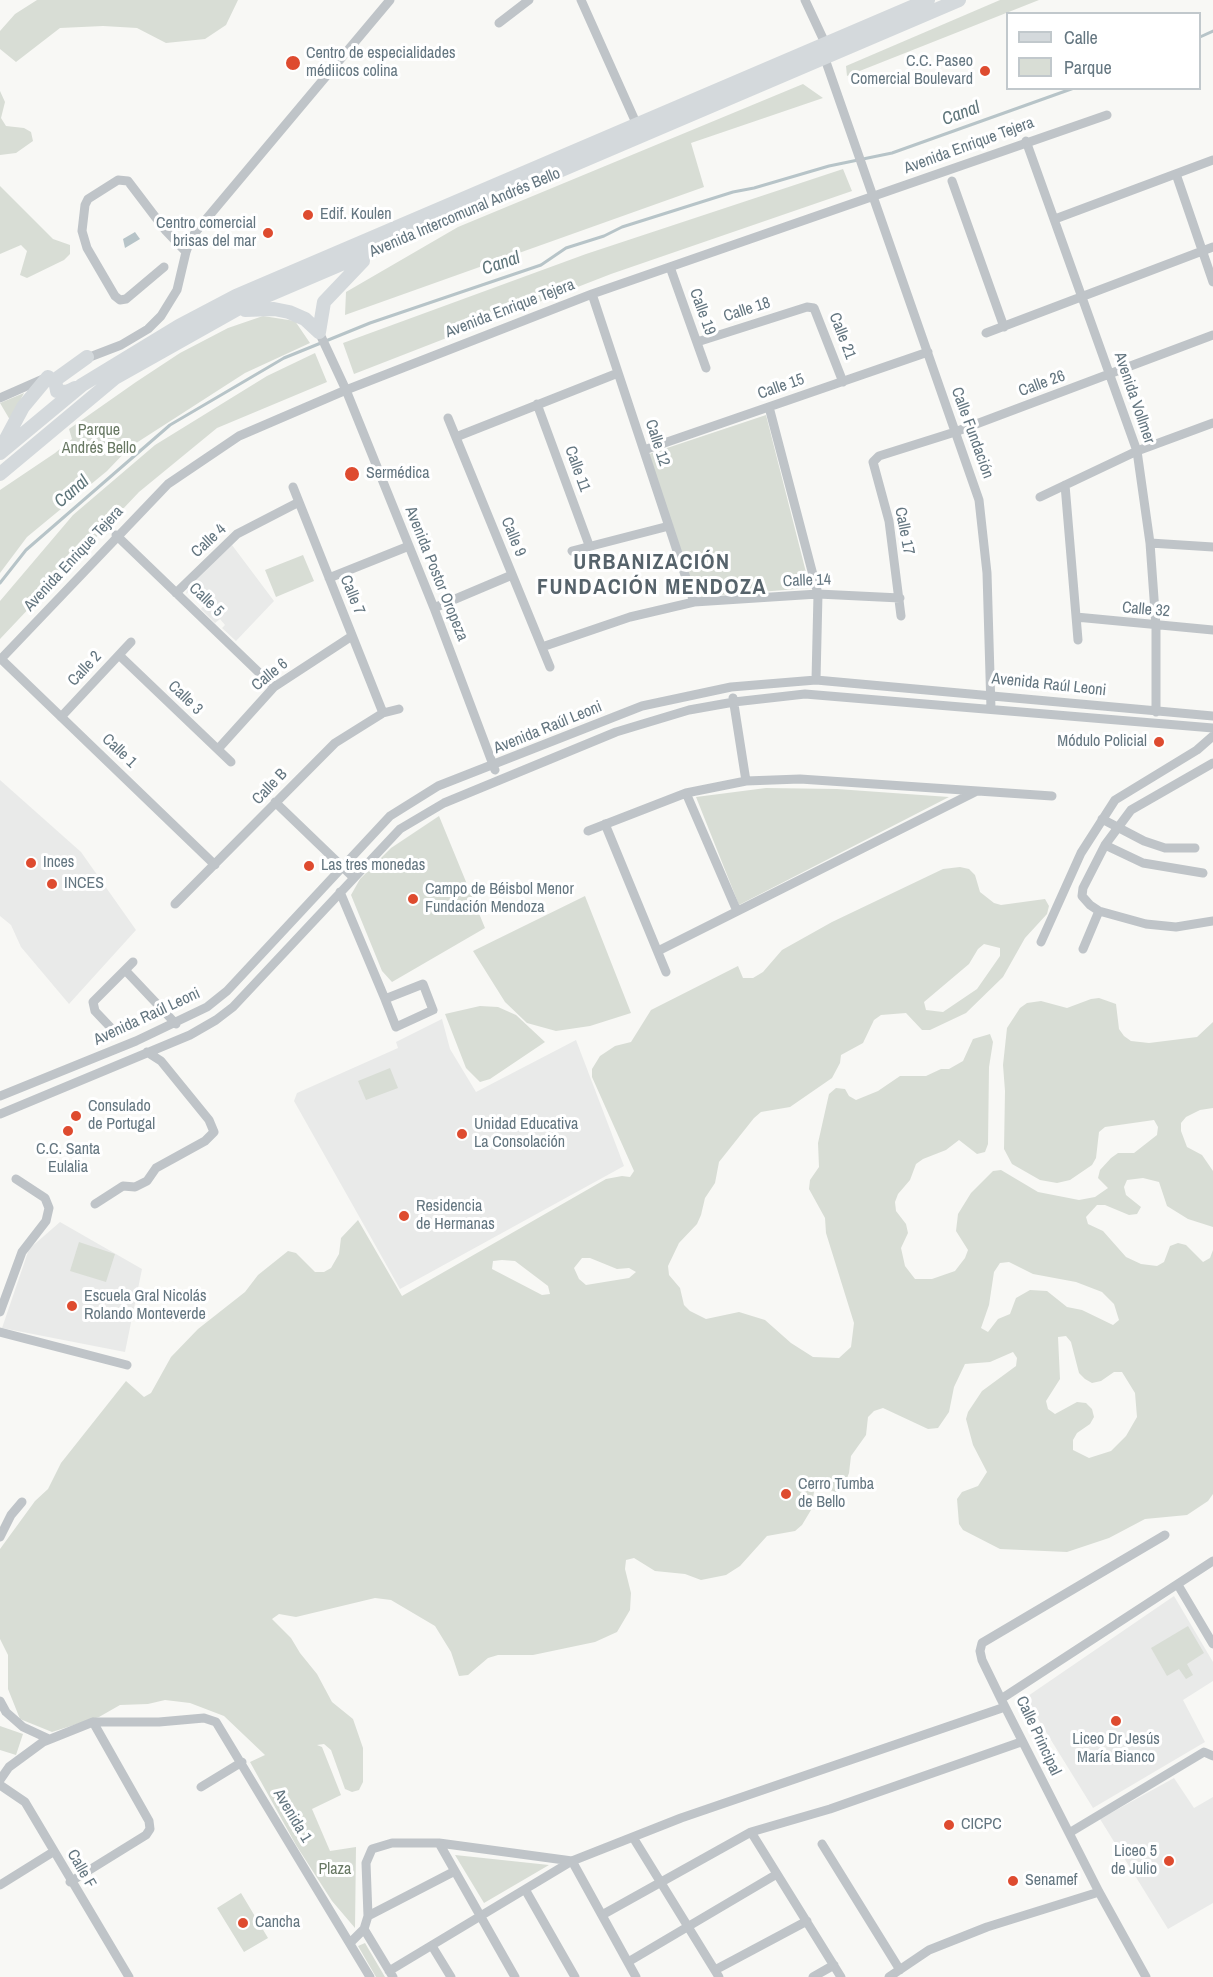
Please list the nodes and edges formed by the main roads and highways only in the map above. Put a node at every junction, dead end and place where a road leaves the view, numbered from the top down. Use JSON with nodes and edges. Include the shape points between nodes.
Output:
{"nodes":[{"id":1,"x":928,"y":0,"type":"edge"},
{"id":2,"x":959,"y":0,"type":"edge"},
{"id":3,"x":825,"y":52,"type":"junction"},
{"id":4,"x":374,"y":251,"type":"junction"},
{"id":5,"x":226,"y":315,"type":"junction"},
{"id":6,"x":87,"y":357,"type":"road end"},
{"id":7,"x":48,"y":377,"type":"road end"},
{"id":8,"x":82,"y":385,"type":"junction"},
{"id":9,"x":0,"y":452,"type":"edge"},
{"id":10,"x":0,"y":474,"type":"edge"}],
"edges":[{"from":1,"to":3,"type":"main road","name":"Avenida Intercomunal Andrés Bello"},
{"from":2,"to":3,"type":"main road","name":"Avenida Intercomunal Andrés Bello"},
{"from":3,"to":4,"type":"main road","name":"Avenida Intercomunal Andrés Bello"},
{"from":3,"to":8,"type":"main road","name":"Avenida Intercomunal Andrés Bello","via":[[637,125],[236,296],[159,337]]},
{"from":4,"to":5,"type":"main road","name":"Avenida Intercomunal Andrés Bello"},
{"from":4,"to":5,"type":"main road","via":[[330,294],[320,314],[319,332],[305,319],[274,309],[256,308]]},
{"from":5,"to":10,"type":"main road","name":"Avenida Intercomunal Andrés Bello","via":[[115,378]]},
{"from":6,"to":8,"type":"main road","via":[[59,375],[55,383],[61,393]]},
{"from":7,"to":9,"type":"main road","via":[[23,407]]},
{"from":8,"to":9,"type":"main road","name":"Avenida Intercomunal Andrés Bello"}]}
